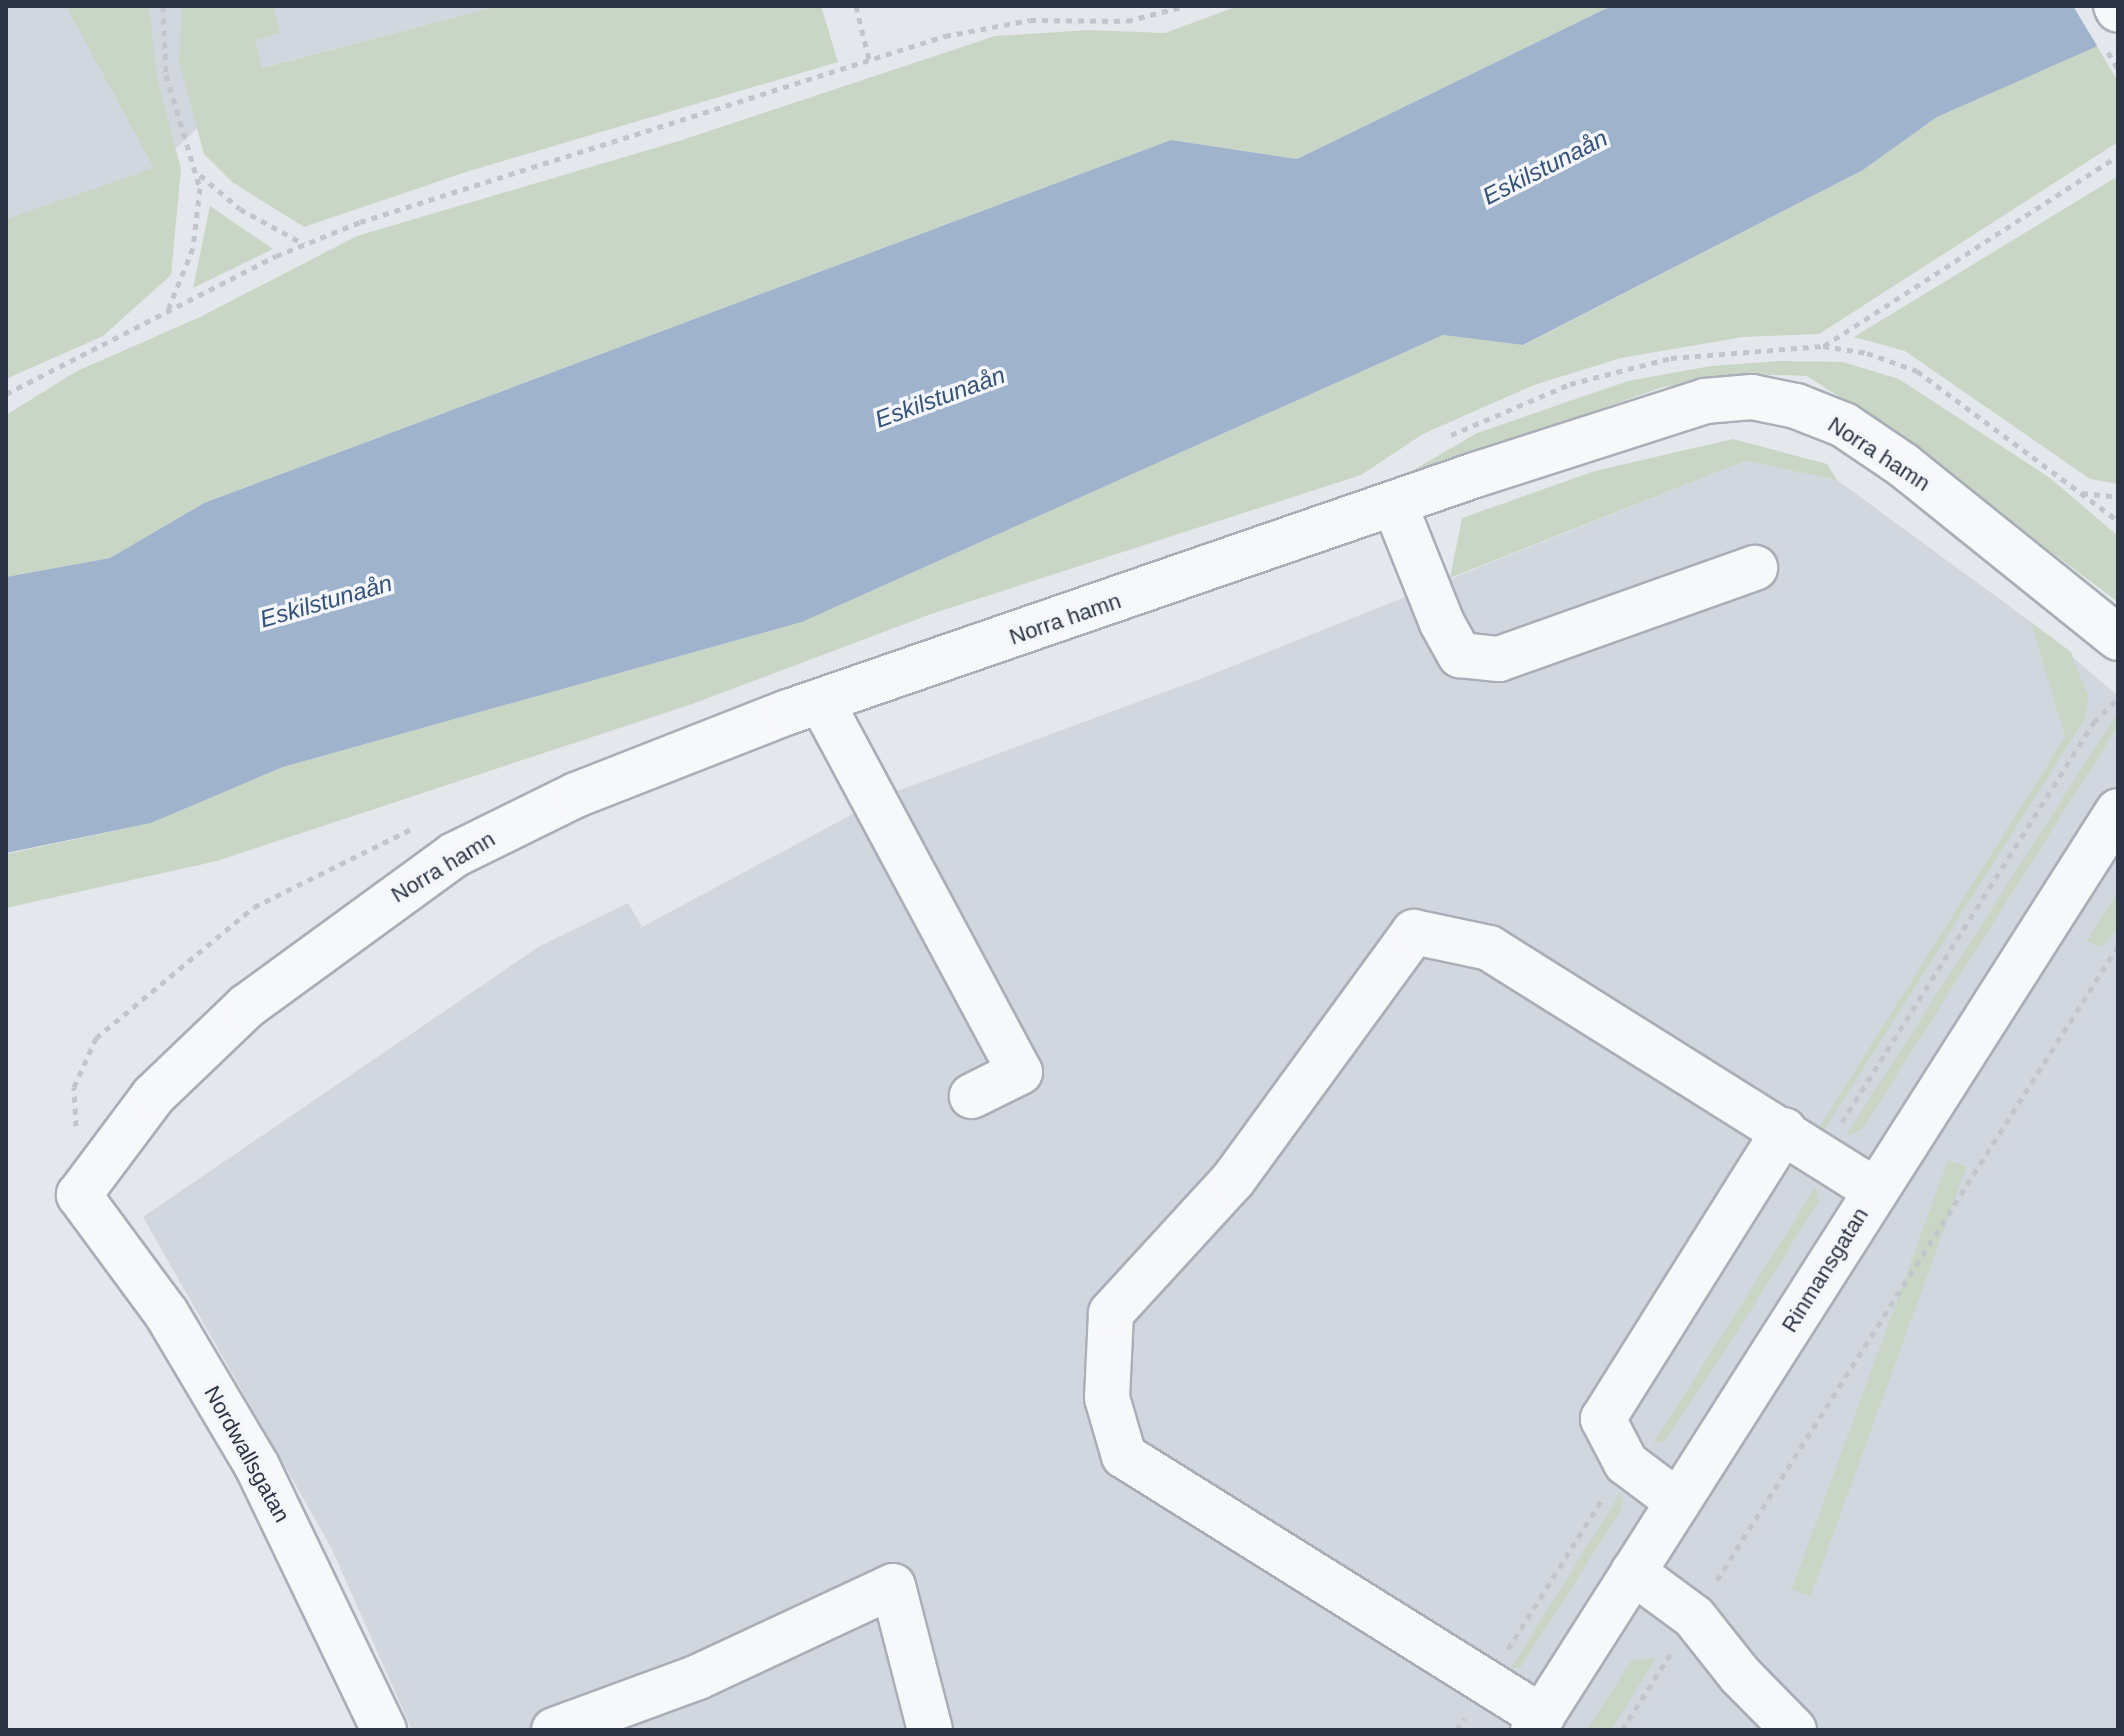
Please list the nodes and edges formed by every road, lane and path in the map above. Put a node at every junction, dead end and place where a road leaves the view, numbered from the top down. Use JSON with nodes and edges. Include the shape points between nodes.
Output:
{"nodes":[{"id":1,"x":163,"y":6,"type":"edge"},
{"id":2,"x":856,"y":6,"type":"edge"},
{"id":3,"x":1185,"y":6,"type":"edge"},
{"id":4,"x":870,"y":63,"type":"junction"},
{"id":5,"x":2118,"y":156,"type":"edge"},
{"id":6,"x":197,"y":171,"type":"junction"},
{"id":7,"x":305,"y":244,"type":"junction"},
{"id":8,"x":167,"y":312,"type":"junction"},
{"id":9,"x":1823,"y":346,"type":"dead end"},
{"id":10,"x":6,"y":394,"type":"edge"},
{"id":11,"x":2118,"y":497,"type":"edge"},
{"id":12,"x":1394,"y":503,"type":"junction"},
{"id":13,"x":2118,"y":521,"type":"edge"},
{"id":14,"x":1755,"y":568,"type":"dead end"},
{"id":15,"x":2118,"y":638,"type":"edge"},
{"id":16,"x":821,"y":701,"type":"junction"},
{"id":17,"x":2118,"y":811,"type":"edge"},
{"id":18,"x":2118,"y":946,"type":"edge"},
{"id":19,"x":972,"y":1096,"type":"dead end"},
{"id":20,"x":1784,"y":1130,"type":"junction"},
{"id":21,"x":1875,"y":1190,"type":"junction"},
{"id":22,"x":79,"y":1195,"type":"joint"},
{"id":23,"x":1678,"y":1502,"type":"junction"},
{"id":24,"x":1633,"y":1572,"type":"junction"},
{"id":25,"x":1694,"y":1617,"type":"junction"},
{"id":26,"x":1538,"y":1723,"type":"edge"},
{"id":27,"x":384,"y":1730,"type":"edge"},
{"id":28,"x":554,"y":1730,"type":"edge"},
{"id":29,"x":930,"y":1730,"type":"edge"},
{"id":30,"x":1622,"y":1730,"type":"edge"},
{"id":31,"x":1794,"y":1730,"type":"edge"}],
"edges":[{"from":1,"to":6,"type":"path","via":[[166,75]]},
{"from":2,"to":4,"type":"path"},
{"from":3,"to":4,"type":"path","via":[[1127,21],[1030,20],[988,26]]},
{"from":4,"to":7,"type":"path"},
{"from":5,"to":9,"type":"path"},
{"from":6,"to":7,"type":"path","via":[[240,209]]},
{"from":6,"to":8,"type":"path","via":[[193,248]]},
{"from":7,"to":8,"type":"path"},
{"from":8,"to":10,"type":"path"},
{"from":11,"to":13,"type":"path","via":[[2081,493]]},
{"from":12,"to":14,"type":"street","via":[[1460,655],[1499,659]]},
{"from":12,"to":15,"type":"street","name":"Norra hamn","via":[[1705,401],[1752,397],[1796,406],[1844,425],[1903,465]]},
{"from":12,"to":16,"type":"street","name":"Norra hamn"},
{"from":16,"to":19,"type":"street","via":[[1020,1072]]},
{"from":16,"to":22,"type":"street","name":"Norra hamn","via":[[576,795],[454,855],[247,1006],[153,1096]]},
{"from":17,"to":21,"type":"street","name":"Rinmansgatan"},
{"from":18,"to":25,"type":"path"},
{"from":20,"to":21,"type":"street"},
{"from":20,"to":23,"type":"street","via":[[1603,1419],[1626,1463]]},
{"from":20,"to":26,"type":"street","via":[[1489,948],[1414,932],[1233,1180],[1111,1313],[1107,1398],[1124,1456]]},
{"from":21,"to":23,"type":"street","name":"Rinmansgatan"},
{"from":22,"to":27,"type":"street","name":"Nordwallsgatan","via":[[166,1313],[257,1466]]},
{"from":23,"to":24,"type":"street","name":"Rinmansgatan"},
{"from":24,"to":25,"type":"street"},
{"from":24,"to":26,"type":"street","name":"Rinmansgatan"},
{"from":25,"to":30,"type":"path"},
{"from":25,"to":31,"type":"street"},
{"from":28,"to":29,"type":"street","via":[[698,1677],[893,1586]]}]}
